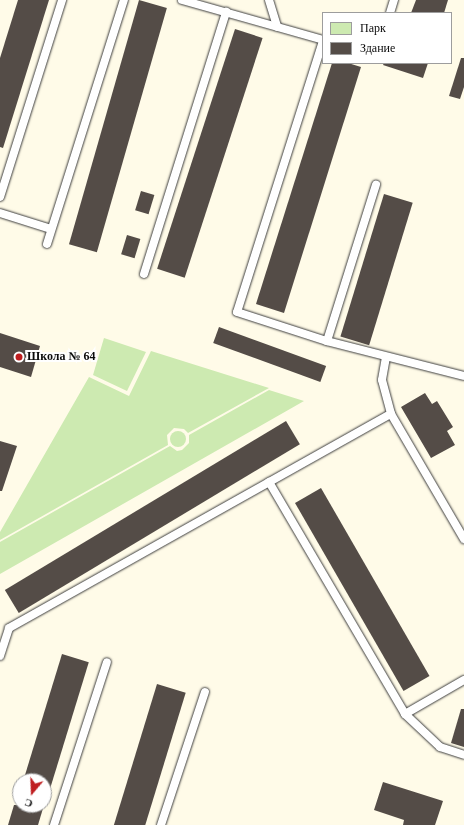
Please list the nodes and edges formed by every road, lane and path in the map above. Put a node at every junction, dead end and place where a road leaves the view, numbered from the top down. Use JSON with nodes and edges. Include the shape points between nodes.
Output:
{"nodes":[{"id":1,"x":62,"y":0,"type":"edge"},
{"id":2,"x":124,"y":0,"type":"edge"},
{"id":3,"x":182,"y":0,"type":"edge"},
{"id":4,"x":269,"y":0,"type":"edge"},
{"id":5,"x":394,"y":0,"type":"edge"},
{"id":6,"x":226,"y":12,"type":"junction"},
{"id":7,"x":390,"y":12,"type":"edge"},
{"id":8,"x":276,"y":27,"type":"junction"},
{"id":9,"x":322,"y":41,"type":"edge"},
{"id":10,"x":322,"y":44,"type":"edge"},
{"id":11,"x":376,"y":185,"type":"dead end"},
{"id":12,"x":0,"y":197,"type":"edge"},
{"id":13,"x":0,"y":213,"type":"edge"},
{"id":14,"x":51,"y":229,"type":"junction"},
{"id":15,"x":46,"y":244,"type":"dead end"},
{"id":16,"x":144,"y":274,"type":"dead end"},
{"id":17,"x":326,"y":341,"type":"junction"},
{"id":18,"x":386,"y":357,"type":"junction"},
{"id":19,"x":464,"y":376,"type":"edge"},
{"id":20,"x":391,"y":414,"type":"junction"},
{"id":21,"x":269,"y":482,"type":"junction"},
{"id":22,"x":464,"y":539,"type":"edge"},
{"id":23,"x":0,"y":656,"type":"edge"},
{"id":24,"x":107,"y":662,"type":"dead end"},
{"id":25,"x":464,"y":680,"type":"edge"},
{"id":26,"x":205,"y":692,"type":"dead end"},
{"id":27,"x":405,"y":714,"type":"junction"},
{"id":28,"x":464,"y":755,"type":"edge"},
{"id":29,"x":54,"y":825,"type":"edge"},
{"id":30,"x":161,"y":825,"type":"edge"}],
"edges":[{"from":1,"to":12,"type":"lane"},
{"from":2,"to":14,"type":"lane"},
{"from":3,"to":6,"type":"lane"},
{"from":4,"to":8,"type":"lane"},
{"from":5,"to":7,"type":"lane"},
{"from":6,"to":8,"type":"lane"},
{"from":6,"to":16,"type":"lane"},
{"from":8,"to":9,"type":"lane"},
{"from":10,"to":17,"type":"lane","via":[[237,312]]},
{"from":11,"to":17,"type":"lane"},
{"from":13,"to":14,"type":"lane"},
{"from":14,"to":15,"type":"lane"},
{"from":17,"to":18,"type":"lane"},
{"from":18,"to":19,"type":"lane"},
{"from":18,"to":20,"type":"lane","via":[[382,380]]},
{"from":20,"to":21,"type":"lane"},
{"from":20,"to":22,"type":"lane"},
{"from":21,"to":23,"type":"lane","via":[[9,628]]},
{"from":21,"to":27,"type":"lane"},
{"from":24,"to":29,"type":"lane"},
{"from":25,"to":27,"type":"lane"},
{"from":26,"to":30,"type":"lane"},
{"from":27,"to":28,"type":"lane","via":[[440,747]]}]}
